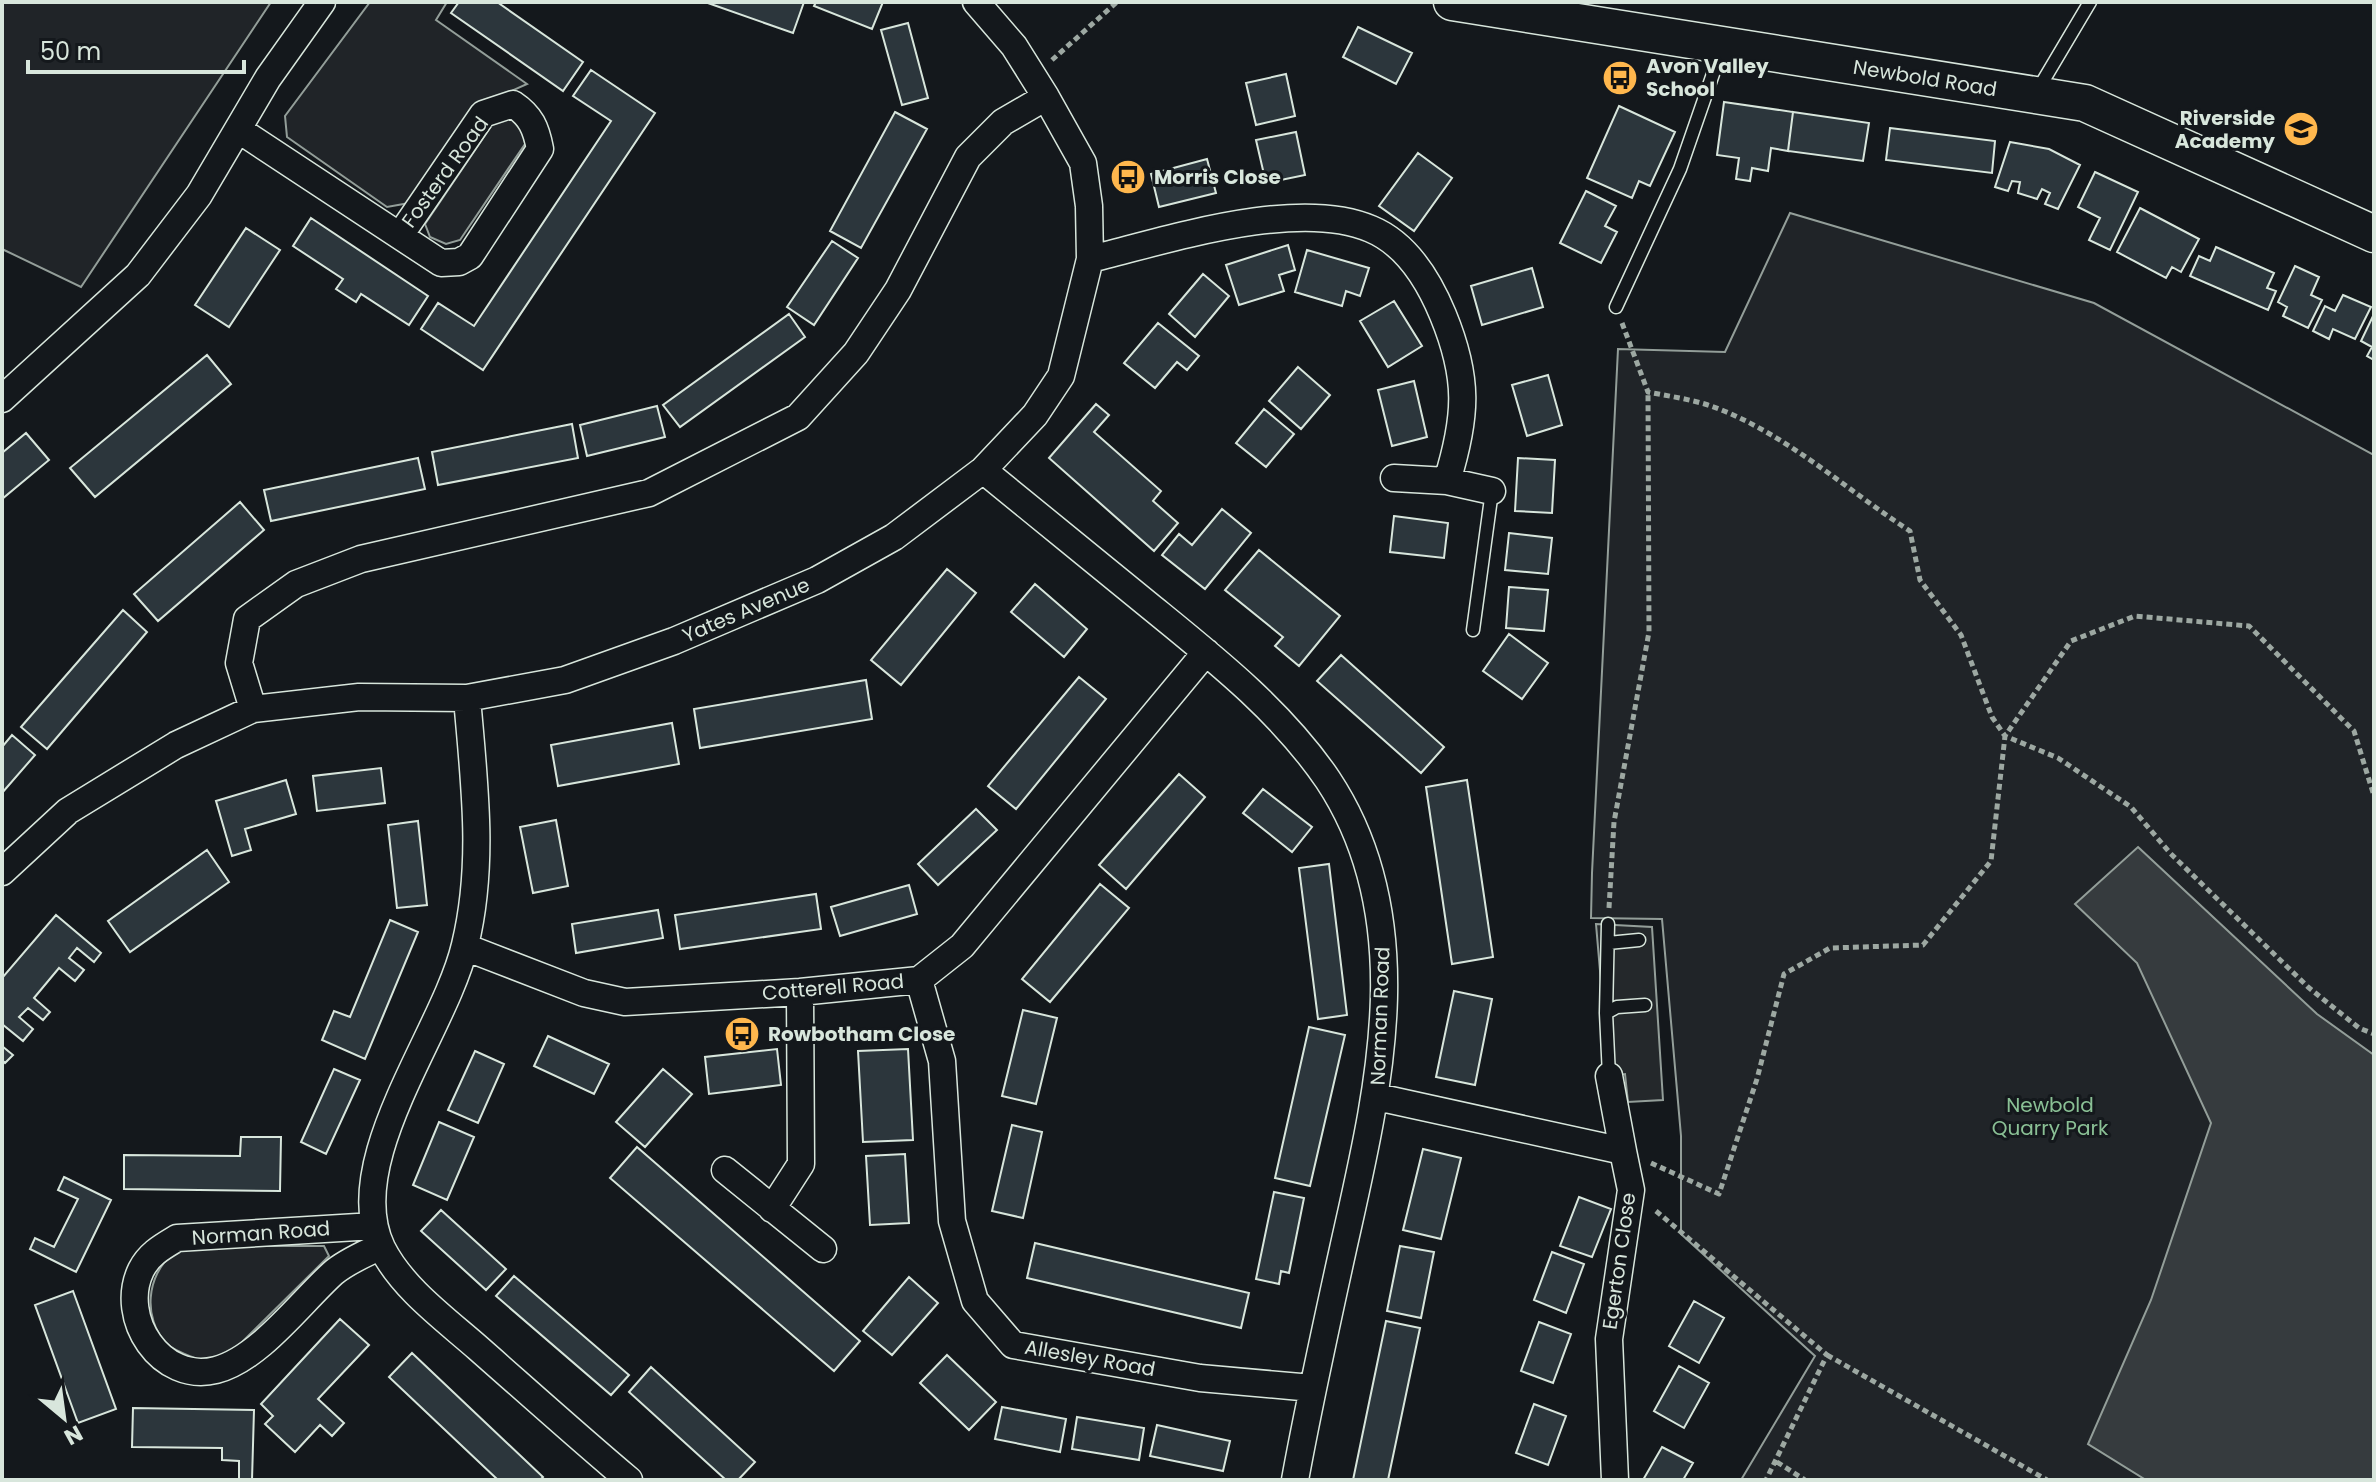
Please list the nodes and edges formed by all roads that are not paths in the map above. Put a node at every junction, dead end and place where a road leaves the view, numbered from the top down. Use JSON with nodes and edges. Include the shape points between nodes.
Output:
{"nodes":[{"id":1,"x":322,"y":2,"type":"edge"},
{"id":2,"x":976,"y":2,"type":"edge"},
{"id":3,"x":1452,"y":2,"type":"edge"},
{"id":4,"x":2090,"y":2,"type":"edge"},
{"id":5,"x":1723,"y":45,"type":"junction"},
{"id":6,"x":1039,"y":86,"type":"junction"},
{"id":7,"x":2035,"y":95,"type":"junction"},
{"id":8,"x":239,"y":130,"type":"junction"},
{"id":9,"x":401,"y":234,"type":"junction"},
{"id":10,"x":2374,"y":234,"type":"edge"},
{"id":11,"x":1090,"y":259,"type":"junction"},
{"id":12,"x":1616,"y":307,"type":"road end"},
{"id":13,"x":2,"y":399,"type":"edge"},
{"id":14,"x":983,"y":470,"type":"junction"},
{"id":15,"x":1394,"y":478,"type":"dead end"},
{"id":16,"x":1447,"y":481,"type":"junction"},
{"id":17,"x":1492,"y":491,"type":"joint"},
{"id":18,"x":1473,"y":630,"type":"dead end"},
{"id":19,"x":1206,"y":652,"type":"junction"},
{"id":20,"x":467,"y":698,"type":"junction"},
{"id":21,"x":253,"y":709,"type":"junction"},
{"id":22,"x":2,"y":872,"type":"edge"},
{"id":23,"x":1608,"y":924,"type":"road end"},
{"id":24,"x":1639,"y":940,"type":"dead end"},
{"id":25,"x":1608,"y":943,"type":"junction"},
{"id":26,"x":465,"y":947,"type":"junction"},
{"id":27,"x":919,"y":980,"type":"junction"},
{"id":28,"x":800,"y":992,"type":"junction"},
{"id":29,"x":1645,"y":1005,"type":"dead end"},
{"id":30,"x":1606,"y":1013,"type":"junction"},
{"id":31,"x":1609,"y":1076,"type":"joint"},
{"id":32,"x":1377,"y":1097,"type":"junction"},
{"id":33,"x":1623,"y":1151,"type":"junction"},
{"id":34,"x":725,"y":1170,"type":"dead end"},
{"id":35,"x":772,"y":1209,"type":"junction"},
{"id":36,"x":378,"y":1236,"type":"junction"},
{"id":37,"x":823,"y":1249,"type":"dead end"},
{"id":38,"x":1312,"y":1388,"type":"junction"},
{"id":39,"x":629,"y":1480,"type":"edge"},
{"id":40,"x":1295,"y":1480,"type":"edge"},
{"id":41,"x":1615,"y":1480,"type":"edge"}],
"edges":[{"from":1,"to":8,"type":"street"},
{"from":2,"to":6,"type":"street","name":"Yates Avenue"},
{"from":3,"to":5,"type":"main road","name":"Newbold Road","via":[[1597,19]]},
{"from":4,"to":7,"type":"lane"},
{"from":5,"to":7,"type":"main road","name":"Newbold Road"},
{"from":5,"to":12,"type":"lane","via":[[1680,169]]},
{"from":6,"to":11,"type":"street","name":"Yates Avenue","via":[[1083,163]]},
{"from":6,"to":21,"type":"street","via":[[968,157],[898,290],[856,353],[798,417],[649,493],[361,559],[296,584],[247,619],[239,663]]},
{"from":7,"to":10,"type":"main road","name":"Newbold Road","via":[[2085,103]]},
{"from":8,"to":9,"type":"street","name":"Fosterd Road"},
{"from":8,"to":13,"type":"street","via":[[199,195],[138,275]]},
{"from":9,"to":9,"type":"street","name":"Fosterd Road","via":[[441,263],[470,256],[540,149],[535,126],[524,111],[513,104],[483,114]]},
{"from":11,"to":14,"type":"street","name":"Yates Avenue","via":[[1061,376],[1035,415]]},
{"from":11,"to":16,"type":"street","via":[[1229,225],[1315,217],[1372,229],[1416,262],[1459,353],[1464,394]]},
{"from":14,"to":19,"type":"street","name":"Norman Road"},
{"from":14,"to":20,"type":"street","name":"Yates Avenue","via":[[894,537],[817,580],[565,680]]},
{"from":15,"to":16,"type":"street"},
{"from":16,"to":17,"type":"street"},
{"from":17,"to":18,"type":"lane"},
{"from":19,"to":27,"type":"street","name":"Cotterell Road","via":[[962,946]]},
{"from":19,"to":32,"type":"street","name":"Norman Road","via":[[1291,734],[1329,782],[1360,844],[1379,898],[1386,962]]},
{"from":20,"to":21,"type":"street","name":"Yates Avenue","via":[[359,697]]},
{"from":20,"to":26,"type":"street","via":[[479,835]]},
{"from":21,"to":22,"type":"street","name":"Yates Avenue","via":[[176,745],[68,811]]},
{"from":23,"to":25,"type":"lane"},
{"from":24,"to":25,"type":"lane"},
{"from":25,"to":30,"type":"lane"},
{"from":26,"to":28,"type":"street","name":"Cotterell Road","via":[[584,993],[625,1002]]},
{"from":26,"to":36,"type":"street","via":[[383,1143],[371,1189]]},
{"from":27,"to":28,"type":"street","name":"Cotterell Road"},
{"from":27,"to":38,"type":"street","name":"Allesley Road","via":[[942,1061],[952,1221],[975,1301],[1013,1345],[1200,1378]]},
{"from":28,"to":35,"type":"street","via":[[801,1164]]},
{"from":29,"to":30,"type":"lane"},
{"from":30,"to":31,"type":"lane"},
{"from":31,"to":33,"type":"street","name":"Egerton Close"},
{"from":32,"to":33,"type":"street"},
{"from":32,"to":38,"type":"street","name":"Norman Road"},
{"from":33,"to":41,"type":"street","name":"Egerton Close","via":[[1631,1190],[1609,1339]]},
{"from":34,"to":35,"type":"street"},
{"from":35,"to":37,"type":"street"},
{"from":36,"to":36,"type":"street","name":"Norman Road","via":[[234,1364],[213,1371],[178,1368],[151,1349],[141,1327],[136,1311],[141,1271],[154,1251],[177,1238]]},
{"from":36,"to":39,"type":"street","via":[[390,1262],[430,1306]]},
{"from":38,"to":40,"type":"street","name":"Norman Road"}]}
